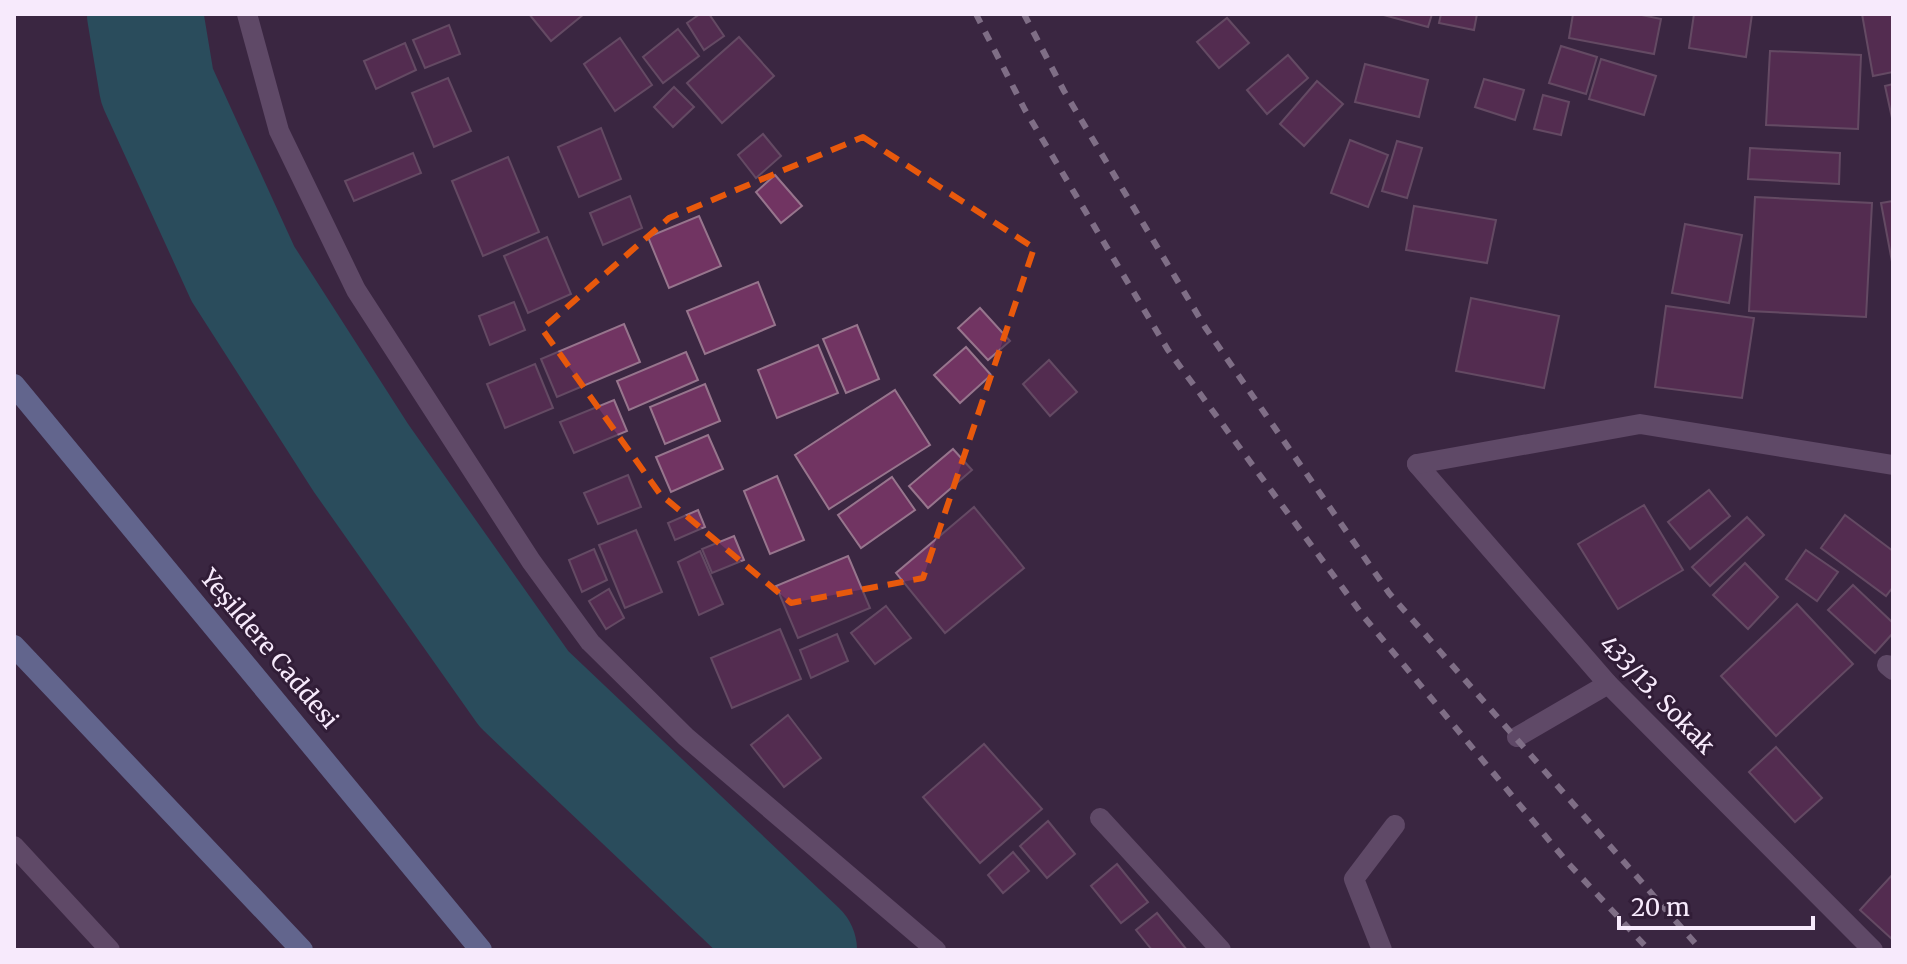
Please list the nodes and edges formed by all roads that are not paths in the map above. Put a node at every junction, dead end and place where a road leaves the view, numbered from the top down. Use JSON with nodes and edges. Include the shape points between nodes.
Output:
{"nodes":[{"id":1,"x":247,"y":14,"type":"edge"},
{"id":2,"x":15,"y":382,"type":"edge"},
{"id":3,"x":1893,"y":465,"type":"edge"},
{"id":4,"x":14,"y":646,"type":"edge"},
{"id":5,"x":1608,"y":684,"type":"junction"},
{"id":6,"x":1517,"y":737,"type":"dead end"},
{"id":7,"x":1100,"y":818,"type":"dead end"},
{"id":8,"x":1395,"y":825,"type":"dead end"},
{"id":9,"x":14,"y":846,"type":"edge"},
{"id":10,"x":401,"y":849,"type":"junction"},
{"id":11,"x":110,"y":950,"type":"edge"},
{"id":12,"x":302,"y":950,"type":"edge"},
{"id":13,"x":481,"y":950,"type":"edge"},
{"id":14,"x":500,"y":950,"type":"edge"},
{"id":15,"x":936,"y":950,"type":"edge"},
{"id":16,"x":1221,"y":950,"type":"edge"},
{"id":17,"x":1382,"y":950,"type":"edge"},
{"id":18,"x":1873,"y":950,"type":"edge"}],
"edges":[{"from":1,"to":15,"type":"street","via":[[279,131],[356,290],[531,561],[590,642],[686,737]]},
{"from":2,"to":10,"type":"highway","name":"Yeşildere Caddesi"},
{"from":3,"to":5,"type":"street","name":"433/13. Sokak","via":[[1640,424],[1417,464]]},
{"from":4,"to":12,"type":"highway"},
{"from":5,"to":6,"type":"street"},
{"from":5,"to":18,"type":"street","name":"433/13. Sokak"},
{"from":7,"to":16,"type":"street"},
{"from":8,"to":17,"type":"street","via":[[1354,879]]},
{"from":9,"to":11,"type":"street"},
{"from":10,"to":13,"type":"highway","name":"Yeşildere Caddesi"},
{"from":10,"to":14,"type":"highway"}]}
